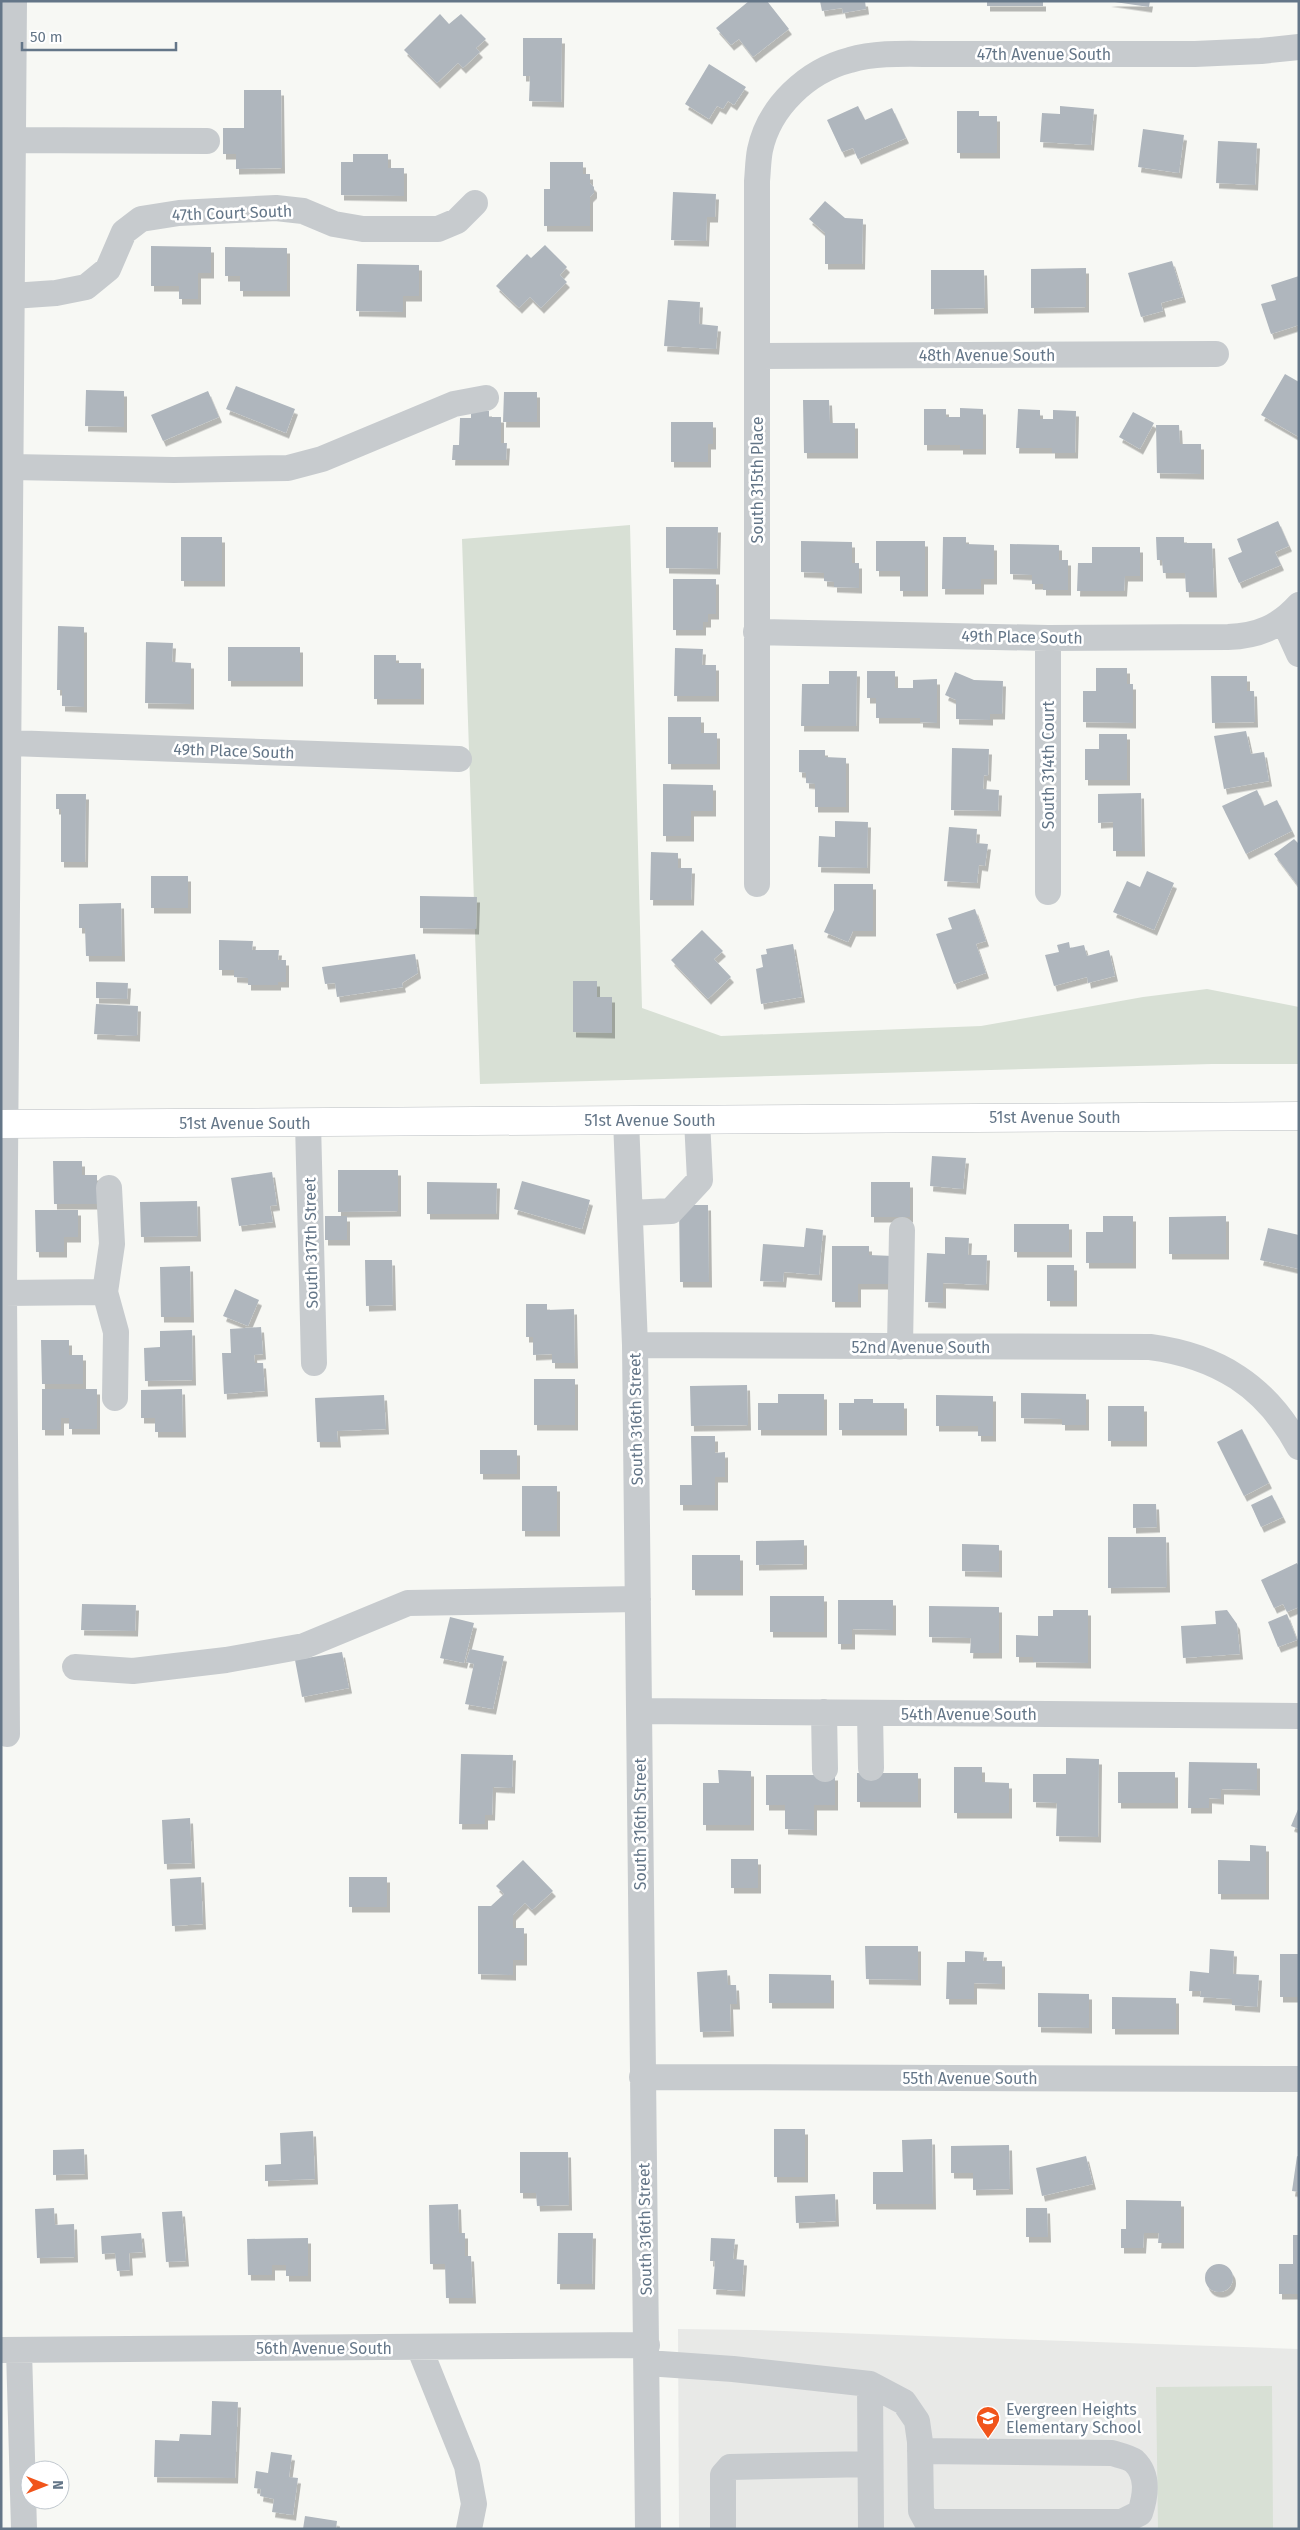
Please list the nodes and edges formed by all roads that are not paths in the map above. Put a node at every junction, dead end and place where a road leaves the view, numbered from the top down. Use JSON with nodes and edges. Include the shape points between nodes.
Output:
{"nodes":[{"id":1,"x":14,"y":1,"type":"edge"},
{"id":2,"x":1299,"y":47,"type":"edge"},
{"id":3,"x":796,"y":87,"type":"joint"},
{"id":4,"x":9,"y":125,"type":"edge"},
{"id":5,"x":207,"y":141,"type":"dead end"},
{"id":6,"x":475,"y":203,"type":"dead end"},
{"id":7,"x":12,"y":296,"type":"junction"},
{"id":8,"x":1216,"y":354,"type":"dead end"},
{"id":9,"x":757,"y":356,"type":"junction"},
{"id":10,"x":6,"y":370,"type":"edge"},
{"id":11,"x":486,"y":398,"type":"dead end"},
{"id":12,"x":11,"y":467,"type":"junction"},
{"id":13,"x":1291,"y":613,"type":"edge"},
{"id":14,"x":756,"y":632,"type":"junction"},
{"id":15,"x":1048,"y":638,"type":"junction"},
{"id":16,"x":1299,"y":654,"type":"edge"},
{"id":17,"x":10,"y":743,"type":"junction"},
{"id":18,"x":459,"y":759,"type":"dead end"},
{"id":19,"x":4,"y":859,"type":"edge"},
{"id":20,"x":757,"y":884,"type":"dead end"},
{"id":21,"x":1048,"y":892,"type":"dead end"},
{"id":22,"x":1299,"y":1116,"type":"edge"},
{"id":23,"x":626,"y":1120,"type":"junction"},
{"id":24,"x":696,"y":1120,"type":"junction"},
{"id":25,"x":308,"y":1123,"type":"junction"},
{"id":26,"x":3,"y":1124,"type":"edge"},
{"id":27,"x":109,"y":1188,"type":"dead end"},
{"id":28,"x":630,"y":1213,"type":"junction"},
{"id":29,"x":902,"y":1230,"type":"dead end"},
{"id":30,"x":105,"y":1292,"type":"junction"},
{"id":31,"x":4,"y":1293,"type":"junction"},
{"id":32,"x":635,"y":1345,"type":"junction"},
{"id":33,"x":900,"y":1347,"type":"junction"},
{"id":34,"x":314,"y":1363,"type":"dead end"},
{"id":35,"x":115,"y":1398,"type":"dead end"},
{"id":36,"x":1299,"y":1447,"type":"edge"},
{"id":37,"x":3,"y":1505,"type":"edge"},
{"id":38,"x":638,"y":1599,"type":"junction"},
{"id":39,"x":75,"y":1667,"type":"dead end"},
{"id":40,"x":640,"y":1711,"type":"junction"},
{"id":41,"x":824,"y":1712,"type":"junction"},
{"id":42,"x":870,"y":1713,"type":"junction"},
{"id":43,"x":1299,"y":1716,"type":"edge"},
{"id":44,"x":7,"y":1734,"type":"dead end"},
{"id":45,"x":871,"y":1768,"type":"dead end"},
{"id":46,"x":825,"y":1769,"type":"dead end"},
{"id":47,"x":642,"y":2077,"type":"junction"},
{"id":48,"x":1299,"y":2078,"type":"edge"},
{"id":49,"x":419,"y":2347,"type":"junction"},
{"id":50,"x":10,"y":2350,"type":"edge"},
{"id":51,"x":647,"y":2354,"type":"junction"},
{"id":52,"x":870,"y":2384,"type":"junction"},
{"id":53,"x":920,"y":2451,"type":"junction"},
{"id":54,"x":870,"y":2464,"type":"junction"},
{"id":55,"x":24,"y":2529,"type":"edge"},
{"id":56,"x":469,"y":2529,"type":"edge"},
{"id":57,"x":648,"y":2529,"type":"edge"},
{"id":58,"x":723,"y":2529,"type":"edge"},
{"id":59,"x":871,"y":2529,"type":"edge"}],
"edges":[{"from":1,"to":4,"type":"street"},
{"from":2,"to":3,"type":"street","name":"47th Avenue South","via":[[1262,52],[890,55],[850,60],[818,73]]},
{"from":3,"to":9,"type":"street","name":"South 315th Place","via":[[767,129],[760,150],[757,181]]},
{"from":4,"to":5,"type":"street"},
{"from":4,"to":7,"type":"street"},
{"from":6,"to":7,"type":"street","name":"47th Court South","via":[[457,221],[438,230],[363,229],[334,224],[303,211],[276,208],[179,213],[142,219],[124,232],[108,269],[86,287]]},
{"from":7,"to":10,"type":"street"},
{"from":8,"to":9,"type":"street","name":"48th Avenue South"},
{"from":9,"to":14,"type":"street","name":"South 315th Place"},
{"from":10,"to":12,"type":"street"},
{"from":11,"to":12,"type":"street","via":[[454,404],[322,459],[288,468]]},
{"from":12,"to":17,"type":"street"},
{"from":13,"to":15,"type":"street","name":"49th Place South","via":[[1246,636]]},
{"from":13,"to":16,"type":"street"},
{"from":14,"to":15,"type":"street","name":"49th Place South"},
{"from":14,"to":20,"type":"street","name":"South 315th Place"},
{"from":15,"to":21,"type":"street","name":"South 314th Court"},
{"from":17,"to":18,"type":"street","name":"49th Place South"},
{"from":17,"to":19,"type":"street"},
{"from":19,"to":26,"type":"street"},
{"from":22,"to":24,"type":"main road","name":"51st Avenue South"},
{"from":23,"to":24,"type":"main road","name":"51st Avenue South"},
{"from":23,"to":25,"type":"main road","name":"51st Avenue South"},
{"from":23,"to":28,"type":"street","name":"South 316th Street"},
{"from":24,"to":28,"type":"street","via":[[700,1180],[671,1211]]},
{"from":25,"to":26,"type":"main road","name":"51st Avenue South"},
{"from":25,"to":34,"type":"street","name":"South 317th Street"},
{"from":26,"to":31,"type":"street"},
{"from":27,"to":30,"type":"street","via":[[112,1244]]},
{"from":28,"to":32,"type":"street","name":"South 316th Street"},
{"from":29,"to":33,"type":"street"},
{"from":30,"to":31,"type":"street"},
{"from":30,"to":35,"type":"street","via":[[116,1332]]},
{"from":31,"to":37,"type":"street"},
{"from":32,"to":33,"type":"street","name":"52nd Avenue South"},
{"from":32,"to":38,"type":"street","name":"South 316th Street"},
{"from":33,"to":36,"type":"street","name":"52nd Avenue South","via":[[1150,1347],[1182,1351],[1233,1373],[1256,1391],[1290,1430]]},
{"from":37,"to":44,"type":"street"},
{"from":38,"to":39,"type":"street","via":[[408,1603],[304,1646],[226,1660],[133,1671]]},
{"from":38,"to":40,"type":"street","name":"South 316th Street"},
{"from":40,"to":41,"type":"street","name":"54th Avenue South"},
{"from":40,"to":47,"type":"street","name":"South 316th Street"},
{"from":41,"to":42,"type":"street","name":"54th Avenue South"},
{"from":41,"to":46,"type":"street"},
{"from":42,"to":43,"type":"street","name":"54th Avenue South"},
{"from":42,"to":45,"type":"street"},
{"from":47,"to":48,"type":"street","name":"55th Avenue South"},
{"from":47,"to":51,"type":"street","name":"South 316th Street"},
{"from":49,"to":50,"type":"street","name":"56th Avenue South"},
{"from":49,"to":51,"type":"street","name":"56th Avenue South"},
{"from":49,"to":56,"type":"street","via":[[467,2466],[474,2504]]},
{"from":50,"to":55,"type":"street"},
{"from":51,"to":52,"type":"street","name":"56th Avenue South","via":[[733,2369]]},
{"from":51,"to":57,"type":"street","name":"South 316th Street"},
{"from":52,"to":53,"type":"street","via":[[904,2402],[917,2421]]},
{"from":52,"to":54,"type":"street"},
{"from":53,"to":53,"type":"street","via":[[921,2511],[927,2522],[1122,2522],[1140,2512],[1146,2495],[1143,2475],[1133,2460],[1112,2453]]},
{"from":54,"to":58,"type":"street","via":[[730,2467],[723,2475]]},
{"from":54,"to":59,"type":"street"}]}
